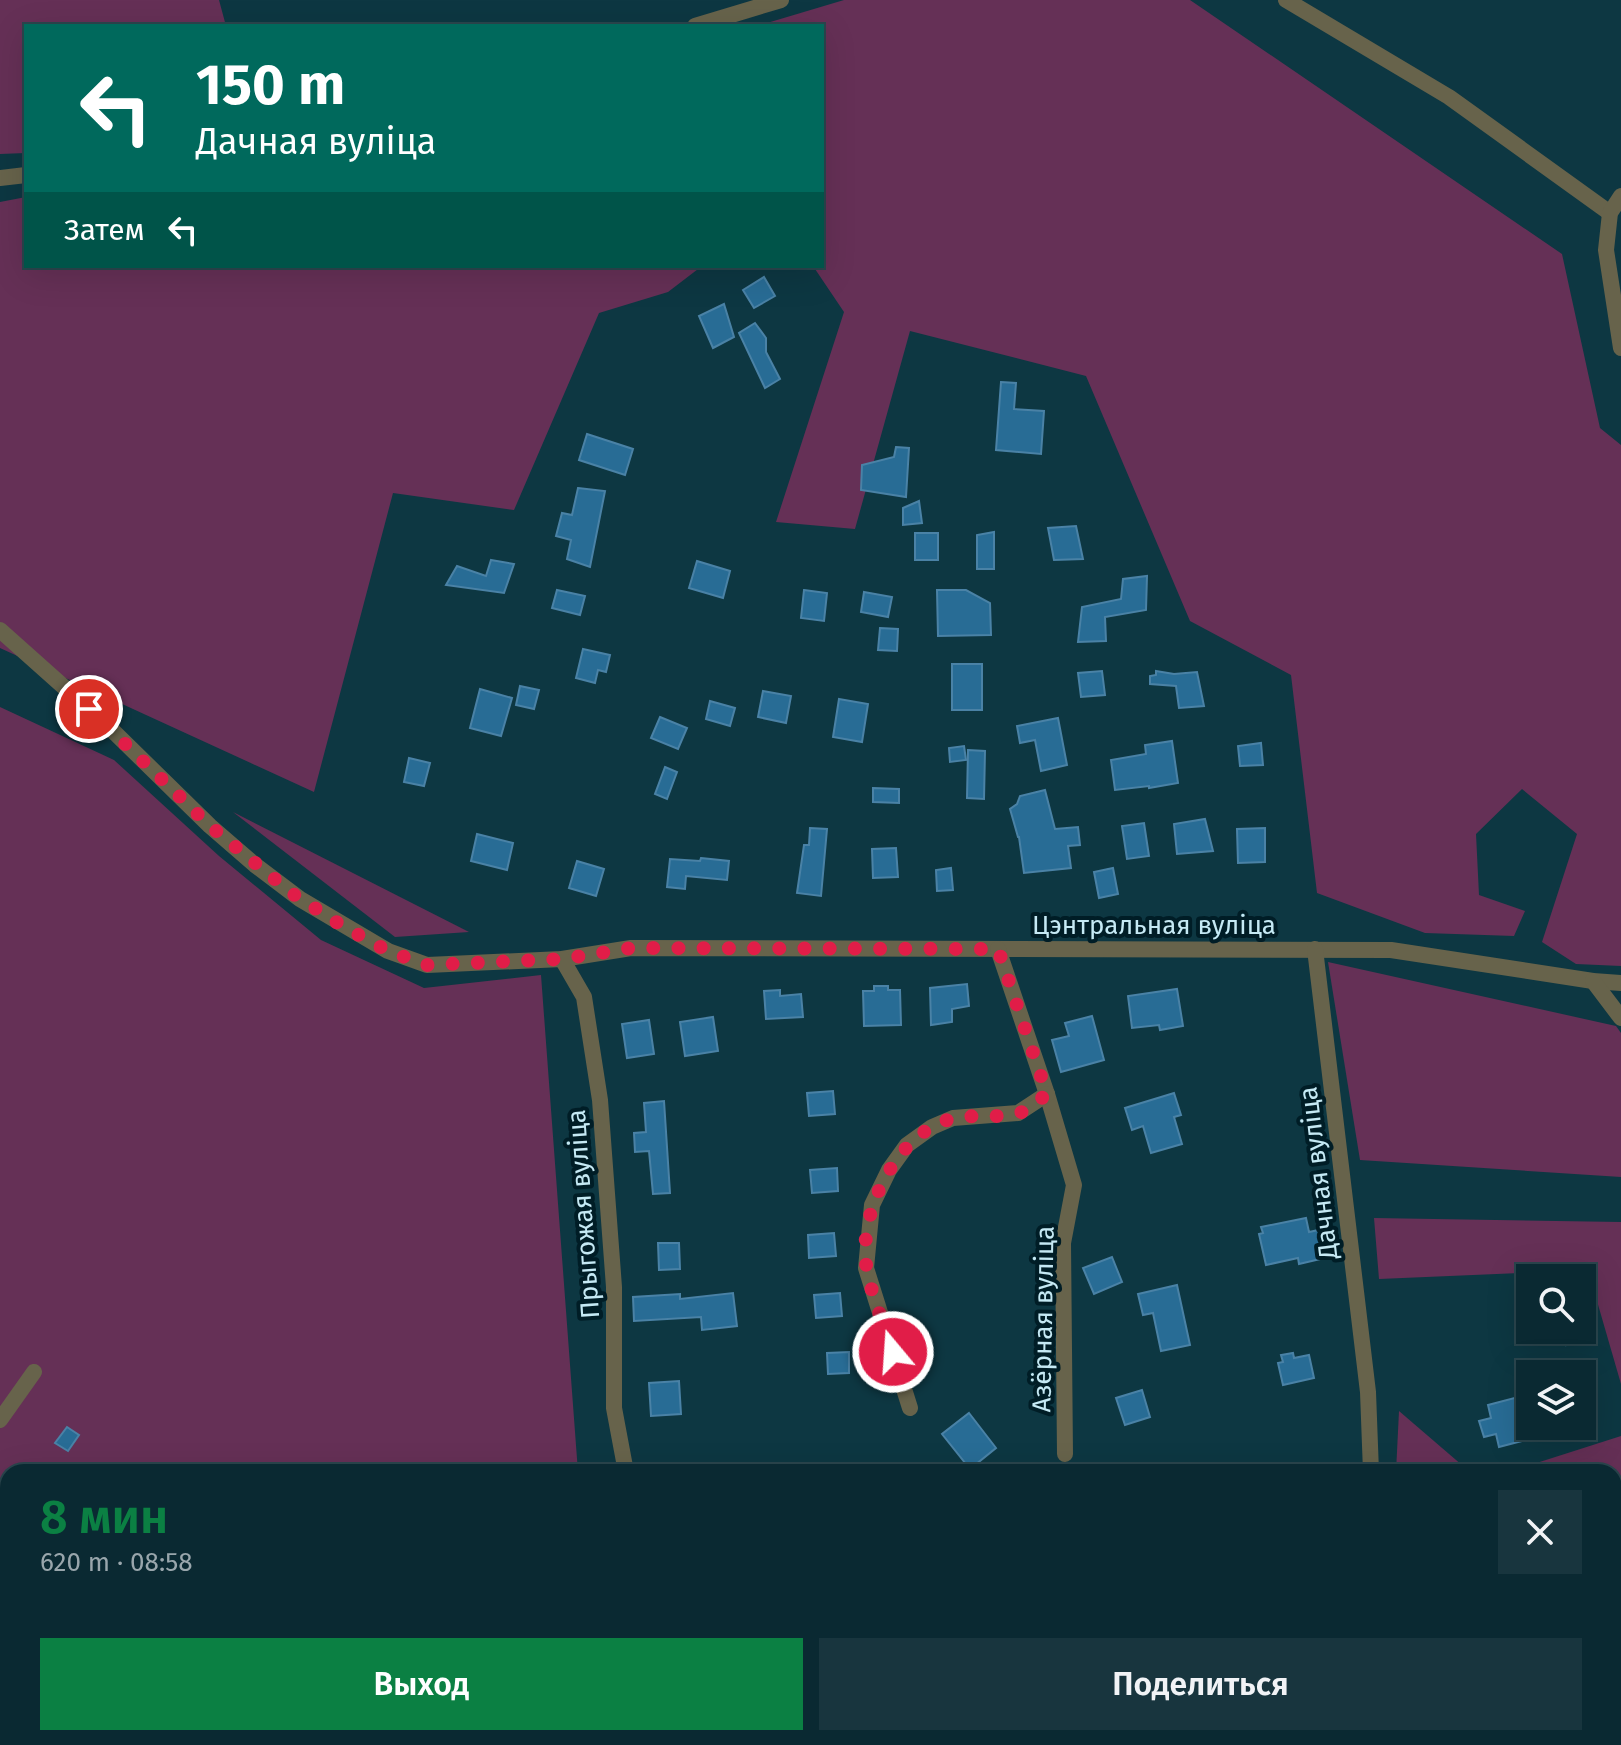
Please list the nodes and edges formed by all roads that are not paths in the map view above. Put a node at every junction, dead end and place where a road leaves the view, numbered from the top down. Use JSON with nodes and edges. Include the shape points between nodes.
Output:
{"nodes":[{"id":1,"x":781,"y":0,"type":"edge"},
{"id":2,"x":1286,"y":0,"type":"edge"},
{"id":3,"x":702,"y":24,"type":"edge"},
{"id":4,"x":24,"y":175,"type":"edge"},
{"id":5,"x":0,"y":178,"type":"edge"},
{"id":6,"x":1621,"y":196,"type":"edge"},
{"id":7,"x":1610,"y":213,"type":"junction"},
{"id":8,"x":1621,"y":348,"type":"edge"},
{"id":9,"x":0,"y":630,"type":"edge"},
{"id":10,"x":998,"y":949,"type":"junction"},
{"id":11,"x":1315,"y":949,"type":"junction"},
{"id":12,"x":562,"y":959,"type":"junction"},
{"id":13,"x":1593,"y":981,"type":"junction"},
{"id":14,"x":1621,"y":983,"type":"edge"},
{"id":15,"x":1621,"y":1018,"type":"edge"},
{"id":16,"x":1047,"y":1094,"type":"junction"},
{"id":17,"x":34,"y":1372,"type":"dead end"},
{"id":18,"x":910,"y":1408,"type":"dead end"},
{"id":19,"x":0,"y":1420,"type":"edge"},
{"id":20,"x":1065,"y":1454,"type":"dead end"},
{"id":21,"x":624,"y":1464,"type":"edge"},
{"id":22,"x":1371,"y":1464,"type":"edge"}],
"edges":[{"from":1,"to":3,"type":"street"},
{"from":2,"to":7,"type":"street","via":[[1449,97]]},
{"from":4,"to":5,"type":"street"},
{"from":6,"to":7,"type":"street"},
{"from":7,"to":8,"type":"street","via":[[1606,250]]},
{"from":9,"to":12,"type":"street","name":"Цэнтральная вуліца","via":[[210,826],[293,894],[344,927],[427,965]]},
{"from":10,"to":11,"type":"street","name":"Цэнтральная вуліца"},
{"from":10,"to":12,"type":"street","name":"Цэнтральная вуліца","via":[[631,948]]},
{"from":10,"to":16,"type":"street"},
{"from":11,"to":13,"type":"street","name":"Цэнтральная вуліца","via":[[1391,950]]},
{"from":11,"to":22,"type":"street","name":"Дачная вуліца","via":[[1368,1392]]},
{"from":12,"to":21,"type":"street","name":"Прыгожая вуліца","via":[[584,997],[600,1100],[614,1287],[614,1408]]},
{"from":13,"to":14,"type":"street","name":"Цэнтральная вуліца"},
{"from":13,"to":15,"type":"street"},
{"from":16,"to":18,"type":"street","via":[[1018,1113],[953,1118],[932,1127],[907,1145],[872,1205],[866,1268]]},
{"from":16,"to":20,"type":"street","name":"Азёрная вуліца","via":[[1074,1185],[1063,1243]]},
{"from":17,"to":19,"type":"street"}]}
